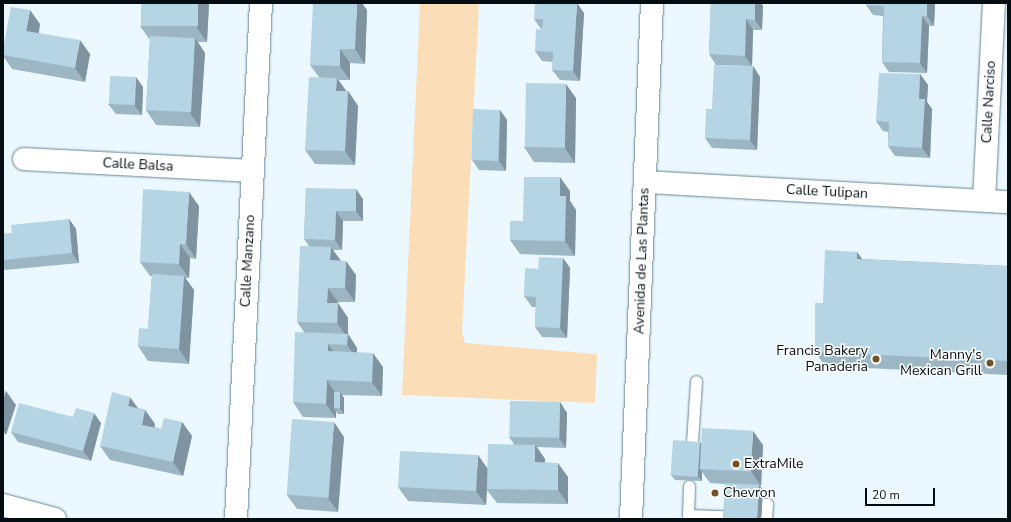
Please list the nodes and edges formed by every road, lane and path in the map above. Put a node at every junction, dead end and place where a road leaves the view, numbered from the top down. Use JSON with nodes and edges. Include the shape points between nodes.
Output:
{"nodes":[{"id":1,"x":261,"y":3,"type":"edge"},
{"id":2,"x":652,"y":3,"type":"edge"},
{"id":3,"x":994,"y":3,"type":"edge"},
{"id":4,"x":24,"y":159,"type":"dead end"},
{"id":5,"x":252,"y":171,"type":"junction"},
{"id":6,"x":645,"y":182,"type":"junction"},
{"id":7,"x":984,"y":200,"type":"junction"},
{"id":8,"x":1008,"y":202,"type":"edge"},
{"id":9,"x":696,"y":381,"type":"dead end"},
{"id":10,"x":692,"y":445,"type":"edge"},
{"id":11,"x":689,"y":482,"type":"edge"},
{"id":12,"x":724,"y":502,"type":"edge"},
{"id":13,"x":762,"y":504,"type":"dead end"},
{"id":14,"x":3,"y":505,"type":"edge"},
{"id":15,"x":723,"y":518,"type":"edge"},
{"id":16,"x":55,"y":519,"type":"edge"},
{"id":17,"x":236,"y":519,"type":"edge"},
{"id":18,"x":631,"y":519,"type":"edge"},
{"id":19,"x":766,"y":519,"type":"edge"},
{"id":20,"x":772,"y":519,"type":"edge"}],
"edges":[{"from":1,"to":5,"type":"street","name":"Calle Manzano"},
{"from":2,"to":6,"type":"street","name":"Avenida de Las Plantas"},
{"from":3,"to":7,"type":"street","name":"Calle Narciso"},
{"from":4,"to":5,"type":"street","name":"Calle Balsa"},
{"from":5,"to":17,"type":"street","name":"Calle Manzano"},
{"from":6,"to":7,"type":"street","name":"Calle Tulipan"},
{"from":6,"to":18,"type":"street","name":"Avenida de Las Plantas"},
{"from":7,"to":8,"type":"street","name":"Calle Tulipan"},
{"from":9,"to":10,"type":"lane"},
{"from":11,"to":15,"type":"lane","via":[[688,515]]},
{"from":12,"to":15,"type":"lane"},
{"from":13,"to":19,"type":"lane","via":[[767,504]]},
{"from":14,"to":16,"type":"street"},
{"from":19,"to":20,"type":"lane"}]}
